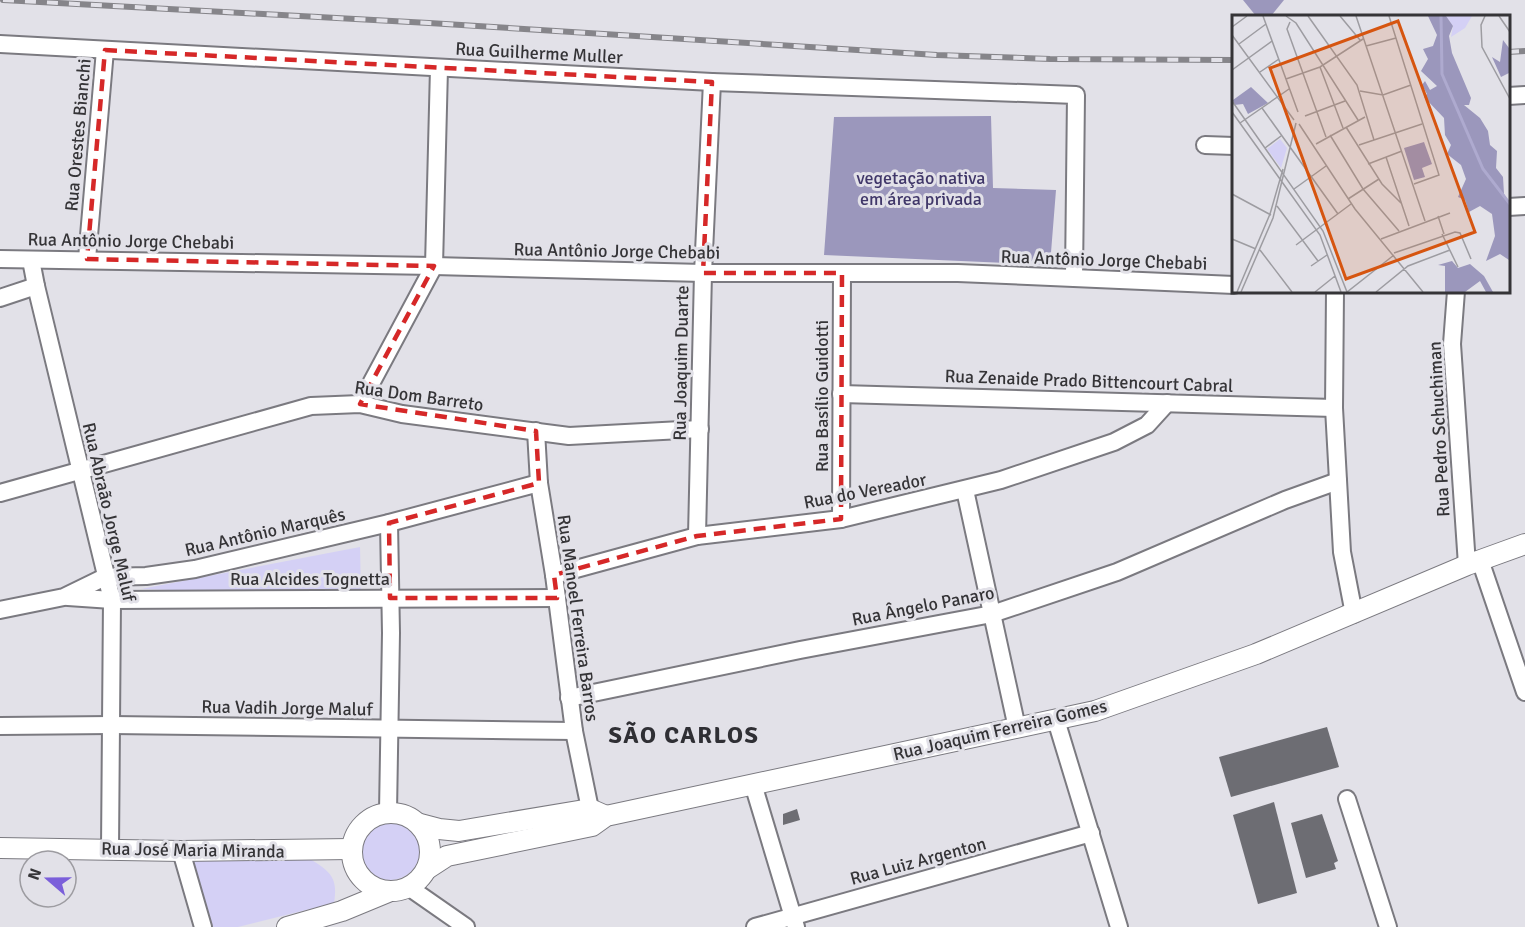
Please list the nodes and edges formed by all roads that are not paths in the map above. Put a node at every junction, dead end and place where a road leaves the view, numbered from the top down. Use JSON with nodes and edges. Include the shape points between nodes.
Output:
{"nodes":[{"id":1,"x":0,"y":44,"type":"edge"},
{"id":2,"x":105,"y":50,"type":"junction"},
{"id":3,"x":439,"y":68,"type":"junction"},
{"id":4,"x":712,"y":82,"type":"junction"},
{"id":5,"x":1525,"y":95,"type":"edge"},
{"id":6,"x":1510,"y":96,"type":"edge"},
{"id":7,"x":1205,"y":145,"type":"dead end"},
{"id":8,"x":1232,"y":146,"type":"edge"},
{"id":9,"x":1525,"y":206,"type":"edge"},
{"id":10,"x":1510,"y":207,"type":"edge"},
{"id":11,"x":0,"y":259,"type":"edge"},
{"id":12,"x":87,"y":259,"type":"junction"},
{"id":13,"x":32,"y":260,"type":"junction"},
{"id":14,"x":434,"y":266,"type":"junction"},
{"id":15,"x":703,"y":273,"type":"junction"},
{"id":16,"x":842,"y":273,"type":"junction"},
{"id":17,"x":1074,"y":277,"type":"junction"},
{"id":18,"x":1232,"y":285,"type":"edge"},
{"id":19,"x":36,"y":286,"type":"junction"},
{"id":20,"x":1335,"y":292,"type":"edge"},
{"id":21,"x":1456,"y":292,"type":"edge"},
{"id":22,"x":0,"y":298,"type":"edge"},
{"id":23,"x":841,"y":394,"type":"junction"},
{"id":24,"x":1167,"y":403,"type":"junction"},
{"id":25,"x":360,"y":404,"type":"junction"},
{"id":26,"x":1335,"y":408,"type":"junction"},
{"id":27,"x":700,"y":429,"type":"junction"},
{"id":28,"x":536,"y":431,"type":"junction"},
{"id":29,"x":80,"y":471,"type":"junction"},
{"id":30,"x":1338,"y":481,"type":"junction"},
{"id":31,"x":539,"y":483,"type":"junction"},
{"id":32,"x":965,"y":490,"type":"junction"},
{"id":33,"x":0,"y":493,"type":"edge"},
{"id":34,"x":841,"y":519,"type":"junction"},
{"id":35,"x":389,"y":523,"type":"junction"},
{"id":36,"x":697,"y":537,"type":"junction"},
{"id":37,"x":1525,"y":544,"type":"edge"},
{"id":38,"x":1473,"y":563,"type":"junction"},
{"id":39,"x":554,"y":575,"type":"junction"},
{"id":40,"x":105,"y":577,"type":"junction"},
{"id":41,"x":64,"y":597,"type":"junction"},
{"id":42,"x":390,"y":598,"type":"junction"},
{"id":43,"x":557,"y":598,"type":"junction"},
{"id":44,"x":112,"y":600,"type":"junction"},
{"id":45,"x":0,"y":610,"type":"edge"},
{"id":46,"x":992,"y":614,"type":"junction"},
{"id":47,"x":1354,"y":614,"type":"junction"},
{"id":48,"x":1525,"y":692,"type":"edge"},
{"id":49,"x":569,"y":698,"type":"junction"},
{"id":50,"x":1056,"y":720,"type":"junction"},
{"id":51,"x":112,"y":725,"type":"junction"},
{"id":52,"x":0,"y":726,"type":"edge"},
{"id":53,"x":1017,"y":728,"type":"junction"},
{"id":54,"x":390,"y":729,"type":"junction"},
{"id":55,"x":574,"y":730,"type":"junction"},
{"id":56,"x":753,"y":784,"type":"junction"},
{"id":57,"x":1347,"y":799,"type":"dead end"},
{"id":58,"x":388,"y":812,"type":"junction"},
{"id":59,"x":598,"y":812,"type":"junction"},
{"id":60,"x":420,"y":824,"type":"junction"},
{"id":61,"x":1091,"y":833,"type":"junction"},
{"id":62,"x":0,"y":848,"type":"edge"},
{"id":63,"x":110,"y":849,"type":"junction"},
{"id":64,"x":351,"y":849,"type":"junction"},
{"id":65,"x":181,"y":851,"type":"junction"},
{"id":66,"x":427,"y":869,"type":"junction"},
{"id":67,"x":410,"y":888,"type":"junction"},
{"id":68,"x":388,"y":892,"type":"junction"},
{"id":69,"x":794,"y":921,"type":"edge"},
{"id":70,"x":203,"y":927,"type":"edge"},
{"id":71,"x":287,"y":927,"type":"edge"},
{"id":72,"x":466,"y":927,"type":"edge"},
{"id":73,"x":755,"y":927,"type":"edge"},
{"id":74,"x":1119,"y":927,"type":"edge"},
{"id":75,"x":1388,"y":927,"type":"edge"}],
"edges":[{"from":1,"to":2,"type":"street","name":"Rua Guilherme Muller"},
{"from":2,"to":3,"type":"street","name":"Rua Guilherme Muller"},
{"from":2,"to":12,"type":"street","name":"Rua Orestes Bianchi"},
{"from":3,"to":4,"type":"street","name":"Rua Guilherme Muller"},
{"from":3,"to":14,"type":"street"},
{"from":4,"to":15,"type":"street","name":"Rua Joaquim Duarte"},
{"from":4,"to":17,"type":"street","name":"Rua Guilherme Muller","via":[[1076,95]]},
{"from":5,"to":6,"type":"street"},
{"from":7,"to":8,"type":"street"},
{"from":9,"to":10,"type":"street"},
{"from":11,"to":13,"type":"street","name":"Rua Antônio Jorge Chebabi"},
{"from":12,"to":13,"type":"street","name":"Rua Antônio Jorge Chebabi"},
{"from":12,"to":14,"type":"street","name":"Rua Antônio Jorge Chebabi"},
{"from":13,"to":19,"type":"street","name":"Rua Abraão Jorge Maluf"},
{"from":14,"to":15,"type":"street","name":"Rua Antônio Jorge Chebabi"},
{"from":14,"to":25,"type":"street"},
{"from":15,"to":16,"type":"street","name":"Rua Antônio Jorge Chebabi"},
{"from":15,"to":27,"type":"street","name":"Rua Joaquim Duarte"},
{"from":16,"to":17,"type":"street","name":"Rua Antônio Jorge Chebabi"},
{"from":16,"to":23,"type":"street","name":"Rua Basílio Guidotti"},
{"from":17,"to":18,"type":"street","name":"Rua Antônio Jorge Chebabi"},
{"from":19,"to":22,"type":"street"},
{"from":19,"to":29,"type":"street","name":"Rua Abraão Jorge Maluf"},
{"from":20,"to":26,"type":"street"},
{"from":21,"to":38,"type":"street","name":"Rua Pedro Schuchiman","via":[[1452,344]]},
{"from":23,"to":24,"type":"street","name":"Rua Zenaide Prado Bittencourt Cabral"},
{"from":23,"to":34,"type":"street","name":"Rua Basílio Guidotti"},
{"from":24,"to":26,"type":"street","name":"Rua Zenaide Prado Bittencourt Cabral"},
{"from":24,"to":32,"type":"street","name":"Rua do Vereador","via":[[1147,425],[1114,442]]},
{"from":25,"to":28,"type":"street","name":"Rua Dom Barreto","via":[[402,414]]},
{"from":25,"to":29,"type":"street","name":"Rua Dom Barreto","via":[[311,406]]},
{"from":26,"to":30,"type":"street"},
{"from":27,"to":28,"type":"street","name":"Rua Dom Barreto","via":[[593,436]]},
{"from":27,"to":36,"type":"street","name":"Rua Joaquim Duarte"},
{"from":28,"to":31,"type":"street","name":"Rua Manoel Ferreira Barros"},
{"from":29,"to":33,"type":"street","name":"Rua Dom Barreto"},
{"from":29,"to":40,"type":"street","name":"Rua Abraão Jorge Maluf"},
{"from":30,"to":46,"type":"street","name":"Rua Ângelo Panaro","via":[[1117,572]]},
{"from":30,"to":47,"type":"street","via":[[1342,552]]},
{"from":31,"to":35,"type":"street","name":"Rua Antônio Marquês"},
{"from":31,"to":39,"type":"street","name":"Rua Manoel Ferreira Barros"},
{"from":32,"to":34,"type":"street","name":"Rua do Vereador"},
{"from":32,"to":46,"type":"street"},
{"from":34,"to":36,"type":"street","name":"Rua do Vereador"},
{"from":35,"to":40,"type":"street","name":"Rua Antônio Marquês","via":[[195,568],[147,576]]},
{"from":35,"to":42,"type":"street"},
{"from":36,"to":39,"type":"street","name":"Rua do Vereador"},
{"from":37,"to":38,"type":"main road","name":"Rua Joaquim Ferreira Gomes"},
{"from":38,"to":47,"type":"main road","name":"Rua Joaquim Ferreira Gomes"},
{"from":38,"to":48,"type":"street"},
{"from":39,"to":43,"type":"street","name":"Rua Manoel Ferreira Barros"},
{"from":40,"to":41,"type":"street","name":"Rua Antônio Marquês"},
{"from":40,"to":44,"type":"street","name":"Rua Abraão Jorge Maluf"},
{"from":41,"to":44,"type":"street","name":"Rua Alcides Tognetta"},
{"from":41,"to":45,"type":"street","name":"Rua Antônio Marquês"},
{"from":42,"to":43,"type":"street","name":"Rua Alcides Tognetta"},
{"from":42,"to":44,"type":"street","name":"Rua Alcides Tognetta"},
{"from":42,"to":54,"type":"street"},
{"from":43,"to":49,"type":"street","name":"Rua Manoel Ferreira Barros"},
{"from":44,"to":51,"type":"street","name":"Rua Abraão Jorge Maluf"},
{"from":46,"to":49,"type":"street","name":"Rua Ângelo Panaro"},
{"from":46,"to":53,"type":"street"},
{"from":47,"to":50,"type":"main road","name":"Rua Joaquim Ferreira Gomes","via":[[1095,711]]},
{"from":49,"to":55,"type":"street","name":"Rua Manoel Ferreira Barros"},
{"from":50,"to":53,"type":"main road","name":"Rua Joaquim Ferreira Gomes"},
{"from":50,"to":61,"type":"street"},
{"from":51,"to":52,"type":"street","name":"Rua Vadih Jorge Maluf"},
{"from":51,"to":54,"type":"street","name":"Rua Vadih Jorge Maluf"},
{"from":51,"to":63,"type":"street","name":"Rua Abraão Jorge Maluf"},
{"from":53,"to":56,"type":"main road","name":"Rua Joaquim Ferreira Gomes"},
{"from":54,"to":55,"type":"street","name":"Rua Vadih Jorge Maluf"},
{"from":54,"to":58,"type":"street"},
{"from":55,"to":59,"type":"street","name":"Rua Manoel Ferreira Barros"},
{"from":56,"to":59,"type":"main road","name":"Rua Joaquim Ferreira Gomes"},
{"from":56,"to":69,"type":"street"},
{"from":57,"to":75,"type":"street"},
{"from":58,"to":60,"type":"main road","via":[[400,813]]},
{"from":58,"to":64,"type":"main road","via":[[364,822]]},
{"from":59,"to":60,"type":"main road","name":"Rua Joaquim Ferreira Gomes","via":[[459,831]]},
{"from":59,"to":66,"type":"main road","name":"Rua Joaquim Ferreira Gomes","via":[[591,826],[447,856]]},
{"from":60,"to":66,"type":"main road","via":[[429,845]]},
{"from":61,"to":69,"type":"street","name":"Rua Luiz Argenton"},
{"from":61,"to":74,"type":"street"},
{"from":62,"to":63,"type":"main road","name":"Rua José Maria Miranda"},
{"from":63,"to":65,"type":"main road","name":"Rua José Maria Miranda"},
{"from":64,"to":65,"type":"main road","name":"Rua José Maria Miranda"},
{"from":64,"to":68,"type":"main road","via":[[358,873],[366,883]]},
{"from":65,"to":70,"type":"street"},
{"from":66,"to":67,"type":"main road"},
{"from":67,"to":68,"type":"main road"},
{"from":67,"to":72,"type":"street"},
{"from":68,"to":71,"type":"main road"},
{"from":69,"to":73,"type":"street","name":"Rua Luiz Argenton"}]}
